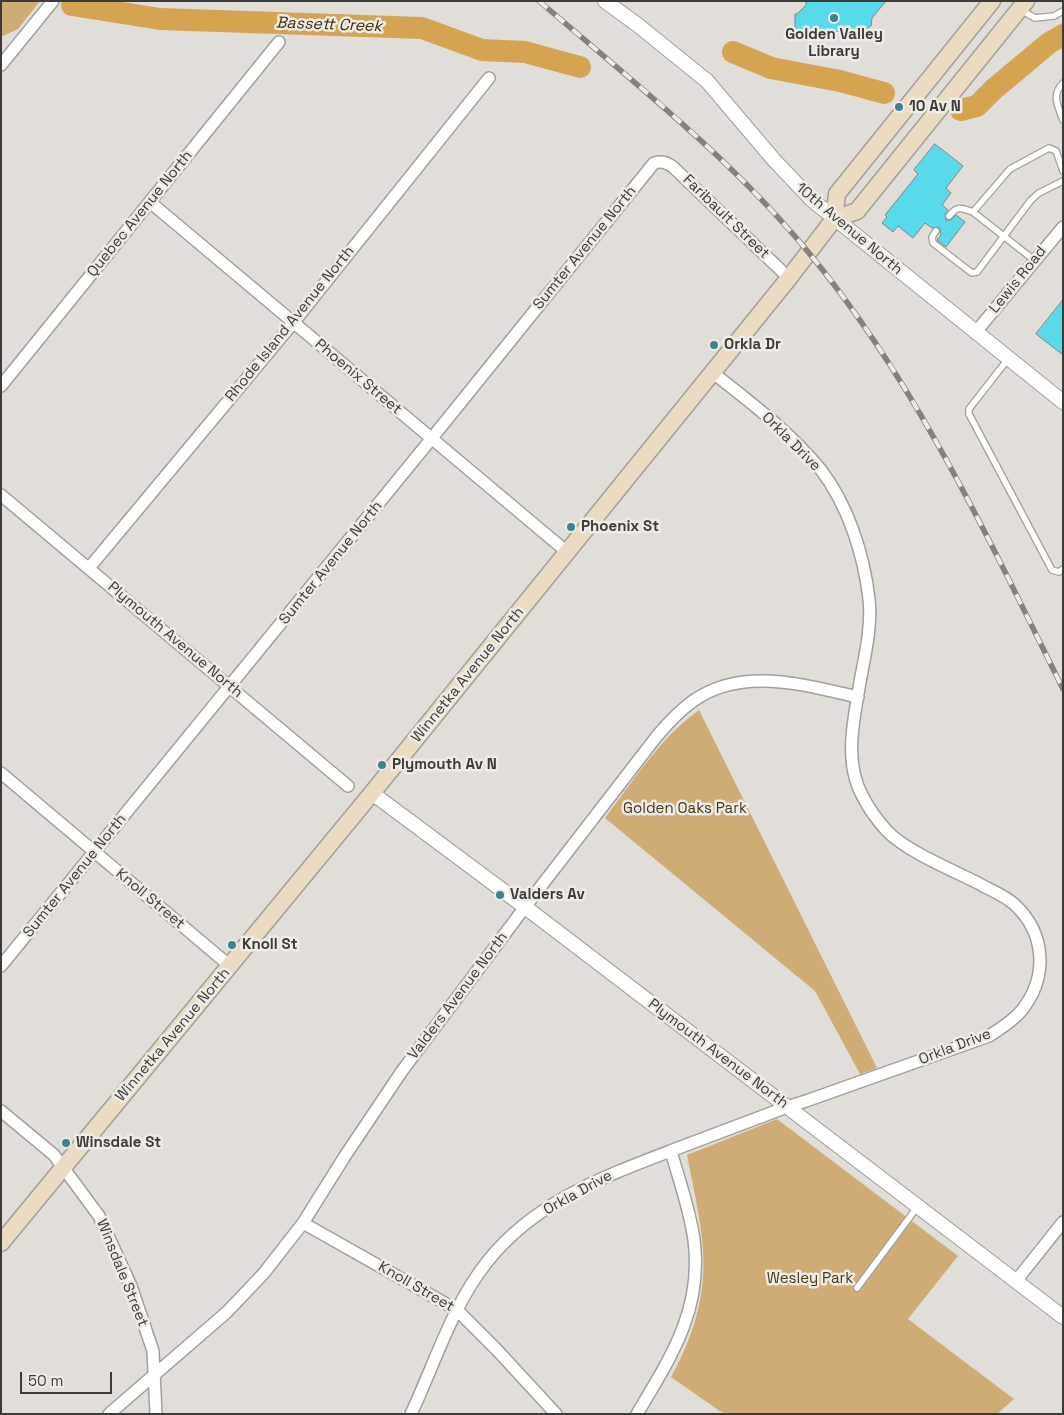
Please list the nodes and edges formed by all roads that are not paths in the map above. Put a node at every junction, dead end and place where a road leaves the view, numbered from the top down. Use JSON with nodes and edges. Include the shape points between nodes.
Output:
{"nodes":[{"id":1,"x":53,"y":1,"type":"edge"},
{"id":2,"x":605,"y":1,"type":"edge"},
{"id":3,"x":992,"y":1,"type":"edge"},
{"id":4,"x":1018,"y":4,"type":"edge"},
{"id":5,"x":1063,"y":11,"type":"edge"},
{"id":6,"x":279,"y":42,"type":"dead end"},
{"id":7,"x":1,"y":65,"type":"edge"},
{"id":8,"x":489,"y":78,"type":"dead end"},
{"id":9,"x":1063,"y":83,"type":"edge"},
{"id":10,"x":1063,"y":120,"type":"edge"},
{"id":11,"x":661,"y":161,"type":"joint"},
{"id":12,"x":1063,"y":171,"type":"edge"},
{"id":13,"x":1063,"y":181,"type":"edge"},
{"id":14,"x":150,"y":202,"type":"junction"},
{"id":15,"x":974,"y":212,"type":"junction"},
{"id":16,"x":949,"y":216,"type":"dead end"},
{"id":17,"x":834,"y":219,"type":"junction"},
{"id":18,"x":1063,"y":227,"type":"edge"},
{"id":19,"x":936,"y":231,"type":"dead end"},
{"id":20,"x":1004,"y":236,"type":"junction"},
{"id":21,"x":1034,"y":260,"type":"junction"},
{"id":22,"x":789,"y":278,"type":"junction"},
{"id":23,"x":293,"y":322,"type":"junction"},
{"id":24,"x":975,"y":332,"type":"junction"},
{"id":25,"x":1008,"y":359,"type":"junction"},
{"id":26,"x":712,"y":372,"type":"junction"},
{"id":27,"x":1,"y":386,"type":"edge"},
{"id":28,"x":1063,"y":402,"type":"edge"},
{"id":29,"x":432,"y":438,"type":"junction"},
{"id":30,"x":1,"y":495,"type":"edge"},
{"id":31,"x":567,"y":552,"type":"junction"},
{"id":32,"x":89,"y":568,"type":"junction"},
{"id":33,"x":1063,"y":568,"type":"edge"},
{"id":34,"x":230,"y":687,"type":"junction"},
{"id":35,"x":858,"y":697,"type":"junction"},
{"id":36,"x":1,"y":773,"type":"edge"},
{"id":37,"x":348,"y":786,"type":"dead end"},
{"id":38,"x":372,"y":793,"type":"junction"},
{"id":39,"x":94,"y":853,"type":"junction"},
{"id":40,"x":525,"y":907,"type":"junction"},
{"id":41,"x":1,"y":966,"type":"edge"},
{"id":42,"x":230,"y":966,"type":"junction"},
{"id":43,"x":786,"y":1106,"type":"junction"},
{"id":44,"x":1,"y":1111,"type":"edge"},
{"id":45,"x":671,"y":1151,"type":"junction"},
{"id":46,"x":64,"y":1167,"type":"junction"},
{"id":47,"x":918,"y":1206,"type":"junction"},
{"id":48,"x":1063,"y":1222,"type":"edge"},
{"id":49,"x":304,"y":1223,"type":"junction"},
{"id":50,"x":1,"y":1243,"type":"edge"},
{"id":51,"x":1016,"y":1281,"type":"junction"},
{"id":52,"x":857,"y":1288,"type":"dead end"},
{"id":53,"x":457,"y":1310,"type":"junction"},
{"id":54,"x":1063,"y":1317,"type":"edge"},
{"id":55,"x":153,"y":1377,"type":"junction"},
{"id":56,"x":110,"y":1414,"type":"edge"},
{"id":57,"x":156,"y":1414,"type":"edge"},
{"id":58,"x":410,"y":1414,"type":"edge"},
{"id":59,"x":556,"y":1414,"type":"edge"},
{"id":60,"x":637,"y":1414,"type":"edge"}],
"edges":[{"from":1,"to":7,"type":"street"},
{"from":2,"to":17,"type":"street","name":"10th Avenue North","via":[[707,81],[792,180]]},
{"from":3,"to":17,"type":"main road","via":[[837,194]]},
{"from":4,"to":5,"type":"lane","via":[[1035,18],[1054,16]]},
{"from":4,"to":17,"type":"main road","via":[[857,211]]},
{"from":6,"to":14,"type":"street","name":"Quebec Avenue North"},
{"from":8,"to":23,"type":"street","name":"Rhode Island Avenue North"},
{"from":9,"to":10,"type":"lane","via":[[1056,93],[1056,101]]},
{"from":11,"to":22,"type":"street","name":"Faribault Street","via":[[674,167]]},
{"from":11,"to":29,"type":"street","name":"Sumter Avenue North","via":[[649,168]]},
{"from":12,"to":15,"type":"lane","via":[[1056,151],[1049,148],[1010,169]]},
{"from":13,"to":20,"type":"lane","via":[[1031,200]]},
{"from":14,"to":23,"type":"street","name":"Phoenix Street"},
{"from":14,"to":27,"type":"street","name":"Quebec Avenue North"},
{"from":15,"to":16,"type":"lane","via":[[960,208]]},
{"from":15,"to":20,"type":"lane"},
{"from":17,"to":22,"type":"main road","name":"Winnetka Avenue North"},
{"from":17,"to":24,"type":"street","name":"10th Avenue North"},
{"from":18,"to":21,"type":"street","name":"Lewis Road"},
{"from":19,"to":20,"type":"lane","via":[[933,243],[972,273],[977,272]]},
{"from":20,"to":21,"type":"lane"},
{"from":21,"to":24,"type":"street","name":"Lewis Road"},
{"from":22,"to":26,"type":"main road","name":"Winnetka Avenue North"},
{"from":23,"to":29,"type":"street","name":"Phoenix Street"},
{"from":23,"to":32,"type":"street","name":"Rhode Island Avenue North"},
{"from":24,"to":25,"type":"street","name":"10th Avenue North"},
{"from":25,"to":28,"type":"street","name":"10th Avenue North"},
{"from":25,"to":33,"type":"lane","via":[[969,409],[969,414],[1052,570],[1059,572]]},
{"from":26,"to":31,"type":"main road","name":"Winnetka Avenue North"},
{"from":26,"to":35,"type":"street","name":"Orkla Drive","via":[[800,446],[840,501],[854,533],[869,600],[868,635]]},
{"from":29,"to":31,"type":"street","name":"Phoenix Street"},
{"from":29,"to":34,"type":"street","name":"Sumter Avenue North"},
{"from":30,"to":32,"type":"street","name":"Plymouth Avenue North"},
{"from":31,"to":38,"type":"main road","name":"Winnetka Avenue North"},
{"from":32,"to":34,"type":"street","name":"Plymouth Avenue North"},
{"from":34,"to":37,"type":"street","name":"Plymouth Avenue North"},
{"from":34,"to":39,"type":"street","name":"Sumter Avenue North"},
{"from":35,"to":40,"type":"street","name":"Valders Avenue North","via":[[769,680],[718,688],[694,700],[657,736]]},
{"from":35,"to":43,"type":"street","name":"Orkla Drive","via":[[851,749],[854,773],[875,816],[888,832],[908,847],[1014,904],[1036,938],[1041,955],[1039,975],[1021,1011],[989,1036]]},
{"from":36,"to":39,"type":"street","name":"Knoll Street"},
{"from":38,"to":40,"type":"street","name":"Plymouth Avenue North"},
{"from":38,"to":42,"type":"main road","name":"Winnetka Avenue North"},
{"from":39,"to":41,"type":"street","name":"Sumter Avenue North"},
{"from":39,"to":42,"type":"street","name":"Knoll Street"},
{"from":40,"to":43,"type":"street","name":"Plymouth Avenue North"},
{"from":40,"to":49,"type":"street","name":"Valders Avenue North","via":[[402,1071]]},
{"from":42,"to":46,"type":"main road","name":"Winnetka Avenue North"},
{"from":43,"to":45,"type":"street","name":"Orkla Drive"},
{"from":43,"to":47,"type":"street","name":"Plymouth Avenue North"},
{"from":44,"to":46,"type":"street","name":"Winsdale Street"},
{"from":45,"to":53,"type":"street","name":"Orkla Drive","via":[[616,1171],[549,1206],[516,1232],[488,1261]]},
{"from":45,"to":60,"type":"street","via":[[688,1210],[696,1274],[684,1328],[668,1363]]},
{"from":46,"to":50,"type":"main road","name":"Winnetka Avenue North"},
{"from":46,"to":55,"type":"street","name":"Winsdale Street","via":[[99,1216],[130,1286],[153,1351]]},
{"from":47,"to":51,"type":"street","name":"Plymouth Avenue North"},
{"from":47,"to":52,"type":"lane"},
{"from":48,"to":51,"type":"street"},
{"from":49,"to":53,"type":"street","name":"Knoll Street"},
{"from":49,"to":55,"type":"street","name":"Valders Avenue North","via":[[227,1312]]},
{"from":51,"to":54,"type":"street","name":"Plymouth Avenue North"},
{"from":53,"to":58,"type":"street","name":"Orkla Drive"},
{"from":53,"to":59,"type":"street","name":"Knoll Street"},
{"from":55,"to":56,"type":"street","name":"Valders Avenue North"},
{"from":55,"to":57,"type":"street","name":"Winsdale Street"}]}
